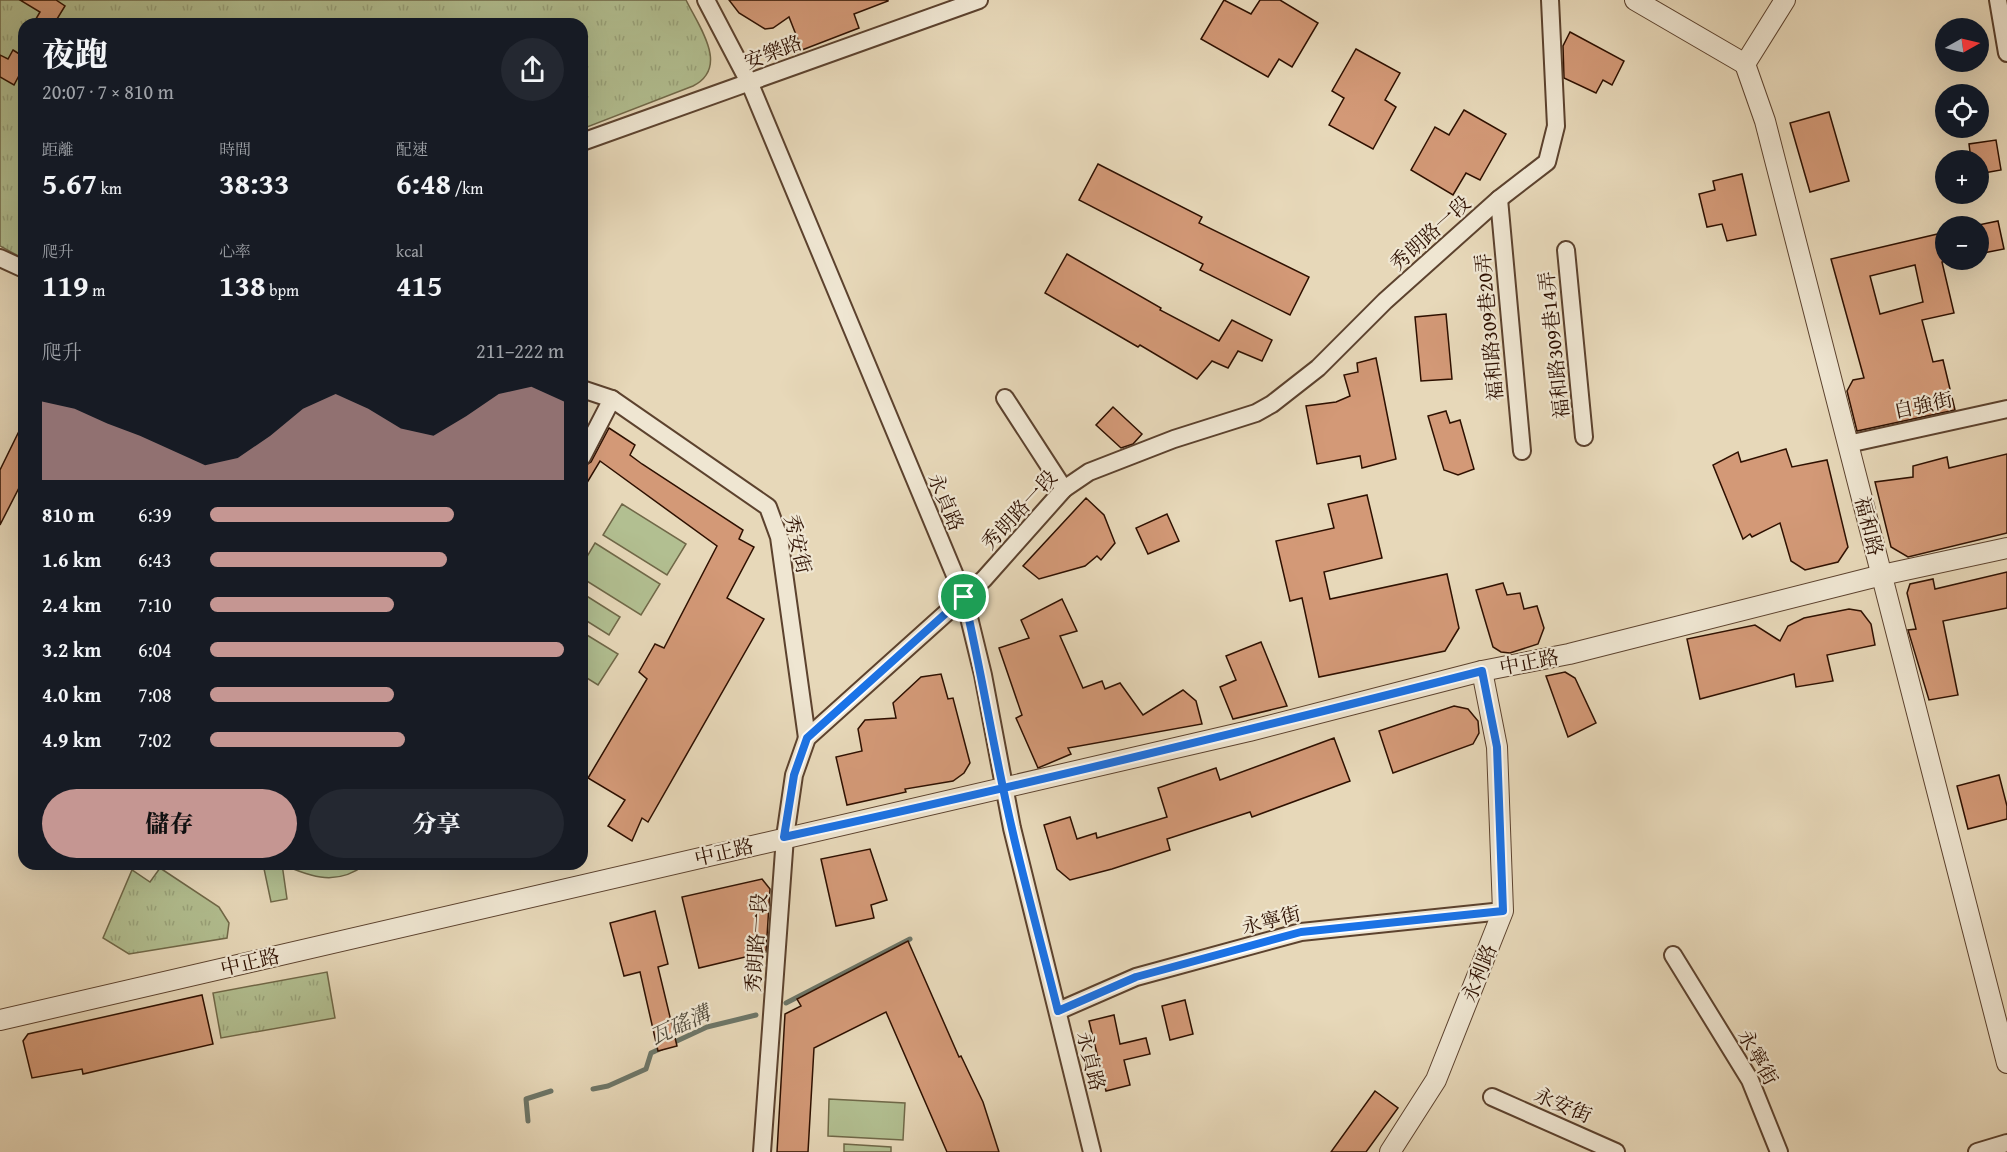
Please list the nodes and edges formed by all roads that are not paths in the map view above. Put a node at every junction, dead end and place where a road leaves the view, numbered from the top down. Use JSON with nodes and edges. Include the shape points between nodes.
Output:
{"nodes":[{"id":1,"x":706,"y":0,"type":"edge"},
{"id":2,"x":979,"y":0,"type":"edge"},
{"id":3,"x":1550,"y":0,"type":"edge"},
{"id":4,"x":1635,"y":0,"type":"edge"},
{"id":5,"x":1785,"y":0,"type":"edge"},
{"id":6,"x":1998,"y":0,"type":"edge"},
{"id":7,"x":2007,"y":53,"type":"edge"},
{"id":8,"x":1745,"y":64,"type":"junction"},
{"id":9,"x":750,"y":84,"type":"junction"},
{"id":10,"x":588,"y":140,"type":"edge"},
{"id":11,"x":1499,"y":198,"type":"junction"},
{"id":12,"x":1566,"y":250,"type":"dead end"},
{"id":13,"x":0,"y":258,"type":"edge"},
{"id":14,"x":18,"y":266,"type":"edge"},
{"id":15,"x":588,"y":392,"type":"edge"},
{"id":16,"x":1005,"y":398,"type":"dead end"},
{"id":17,"x":612,"y":399,"type":"junction"},
{"id":18,"x":2007,"y":409,"type":"edge"},
{"id":19,"x":1584,"y":436,"type":"dead end"},
{"id":20,"x":1848,"y":444,"type":"junction"},
{"id":21,"x":588,"y":445,"type":"edge"},
{"id":22,"x":1522,"y":452,"type":"dead end"},
{"id":23,"x":1064,"y":489,"type":"junction"},
{"id":24,"x":2007,"y":548,"type":"edge"},
{"id":25,"x":1882,"y":574,"type":"junction"},
{"id":26,"x":964,"y":597,"type":"junction"},
{"id":27,"x":1482,"y":671,"type":"junction"},
{"id":28,"x":807,"y":738,"type":"junction"},
{"id":29,"x":1004,"y":787,"type":"junction"},
{"id":30,"x":784,"y":837,"type":"junction"},
{"id":31,"x":1503,"y":911,"type":"junction"},
{"id":32,"x":1673,"y":955,"type":"dead end"},
{"id":33,"x":1058,"y":1011,"type":"junction"},
{"id":34,"x":0,"y":1020,"type":"edge"},
{"id":35,"x":2007,"y":1063,"type":"edge"},
{"id":36,"x":1492,"y":1097,"type":"dead end"},
{"id":37,"x":2007,"y":1143,"type":"edge"},
{"id":38,"x":762,"y":1152,"type":"edge"},
{"id":39,"x":1092,"y":1152,"type":"edge"},
{"id":40,"x":1390,"y":1152,"type":"edge"},
{"id":41,"x":1616,"y":1152,"type":"edge"},
{"id":42,"x":1779,"y":1152,"type":"edge"},
{"id":43,"x":1977,"y":1152,"type":"edge"}],
"edges":[{"from":1,"to":9,"type":"street","name":"永貞路"},
{"from":2,"to":9,"type":"street","name":"安樂路"},
{"from":3,"to":11,"type":"street","name":"秀朗路一段","via":[[1556,126],[1546,162]]},
{"from":4,"to":8,"type":"street"},
{"from":5,"to":8,"type":"street"},
{"from":6,"to":7,"type":"street"},
{"from":8,"to":20,"type":"street","name":"福和路","via":[[1765,121]]},
{"from":9,"to":10,"type":"street","name":"安樂路"},
{"from":9,"to":26,"type":"street","name":"永貞路"},
{"from":11,"to":22,"type":"street","name":"福和路309巷20弄"},
{"from":11,"to":23,"type":"street","name":"秀朗路一段","via":[[1318,368],[1272,404],[1089,472]]},
{"from":12,"to":19,"type":"street","name":"福和路309巷14弄"},
{"from":13,"to":14,"type":"street"},
{"from":15,"to":17,"type":"street","name":"秀安街"},
{"from":16,"to":23,"type":"street"},
{"from":17,"to":21,"type":"street"},
{"from":17,"to":28,"type":"street","name":"秀安街","via":[[768,507],[779,537]]},
{"from":18,"to":20,"type":"street","name":"自強街"},
{"from":20,"to":25,"type":"street","name":"福和路"},
{"from":23,"to":26,"type":"street","name":"秀朗路一段"},
{"from":24,"to":25,"type":"street","name":"中正路"},
{"from":25,"to":27,"type":"street","name":"中正路","via":[[1569,654]]},
{"from":25,"to":35,"type":"street","name":"福和路"},
{"from":26,"to":28,"type":"street","name":"秀朗路一段"},
{"from":26,"to":29,"type":"street","name":"永貞路"},
{"from":27,"to":29,"type":"street","name":"中正路","via":[[1249,731]]},
{"from":27,"to":31,"type":"street","name":"永利路","via":[[1497,747]]},
{"from":28,"to":30,"type":"street","name":"秀朗路一段","via":[[794,775]]},
{"from":29,"to":30,"type":"street","name":"中正路"},
{"from":29,"to":33,"type":"street","name":"永貞路"},
{"from":30,"to":34,"type":"street","name":"中正路"},
{"from":30,"to":38,"type":"street","name":"秀朗路一段"},
{"from":31,"to":33,"type":"street","name":"永寧街","via":[[1301,932],[1136,977]]},
{"from":31,"to":40,"type":"street","name":"永利路","via":[[1436,1080]]},
{"from":32,"to":42,"type":"street","name":"永寧街","via":[[1750,1080]]},
{"from":33,"to":39,"type":"street","name":"永貞路"},
{"from":36,"to":41,"type":"street","name":"永安街"},
{"from":37,"to":43,"type":"street"}]}
